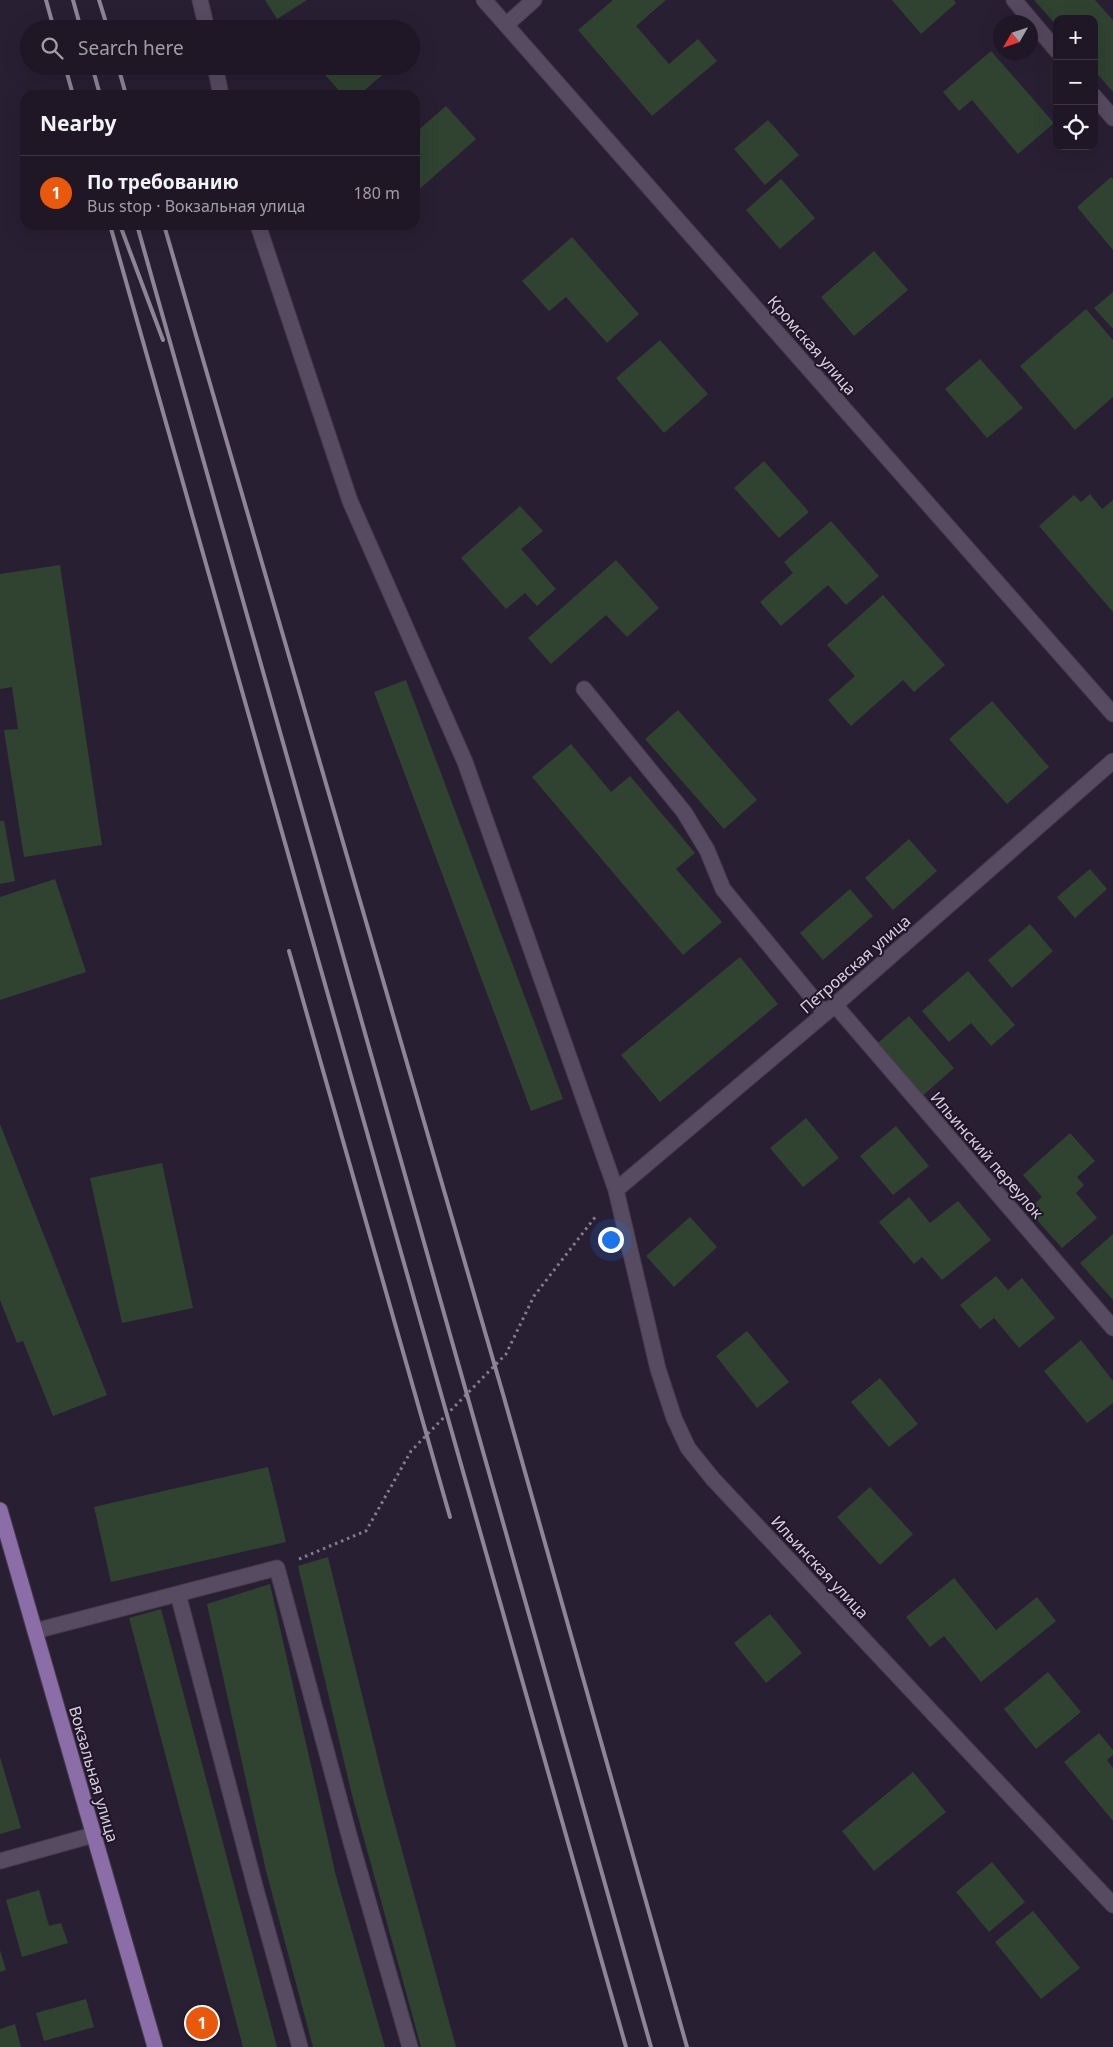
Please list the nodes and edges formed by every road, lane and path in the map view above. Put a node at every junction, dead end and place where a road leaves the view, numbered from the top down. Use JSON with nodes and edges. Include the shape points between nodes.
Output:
{"nodes":[{"id":1,"x":200,"y":0,"type":"edge"},
{"id":2,"x":484,"y":0,"type":"edge"},
{"id":3,"x":534,"y":0,"type":"edge"},
{"id":4,"x":1014,"y":0,"type":"edge"},
{"id":5,"x":205,"y":20,"type":"edge"},
{"id":6,"x":506,"y":25,"type":"junction"},
{"id":7,"x":1053,"y":46,"type":"edge"},
{"id":8,"x":217,"y":75,"type":"edge"},
{"id":9,"x":220,"y":90,"type":"edge"},
{"id":10,"x":1098,"y":101,"type":"edge"},
{"id":11,"x":1113,"y":118,"type":"edge"},
{"id":12,"x":260,"y":230,"type":"edge"},
{"id":13,"x":584,"y":689,"type":"dead end"},
{"id":14,"x":1113,"y":714,"type":"edge"},
{"id":15,"x":1113,"y":761,"type":"edge"},
{"id":16,"x":830,"y":1009,"type":"junction"},
{"id":17,"x":616,"y":1190,"type":"junction"},
{"id":18,"x":1113,"y":1328,"type":"edge"},
{"id":19,"x":0,"y":1510,"type":"edge"},
{"id":20,"x":277,"y":1568,"type":"junction"},
{"id":21,"x":178,"y":1594,"type":"junction"},
{"id":22,"x":35,"y":1631,"type":"junction"},
{"id":23,"x":93,"y":1835,"type":"junction"},
{"id":24,"x":0,"y":1861,"type":"edge"},
{"id":25,"x":1113,"y":1905,"type":"edge"},
{"id":26,"x":155,"y":2047,"type":"edge"},
{"id":27,"x":300,"y":2047,"type":"edge"},
{"id":28,"x":410,"y":2047,"type":"edge"}],
"edges":[{"from":1,"to":5,"type":"street"},
{"from":2,"to":6,"type":"street","name":"Кромская улица"},
{"from":3,"to":6,"type":"street"},
{"from":4,"to":7,"type":"street"},
{"from":6,"to":14,"type":"street","name":"Кромская улица"},
{"from":8,"to":9,"type":"street"},
{"from":10,"to":11,"type":"street"},
{"from":12,"to":17,"type":"street","name":"Ильинская улица","via":[[350,501],[465,762]]},
{"from":13,"to":16,"type":"street","name":"Ильинский переулок","via":[[684,812],[707,850],[723,889]]},
{"from":15,"to":16,"type":"street","name":"Петровская улица"},
{"from":16,"to":17,"type":"street","name":"Петровская улица"},
{"from":16,"to":18,"type":"street","name":"Ильинский переулок"},
{"from":17,"to":20,"type":"path","via":[[534,1296],[506,1354],[411,1451],[366,1531]]},
{"from":17,"to":25,"type":"street","name":"Ильинская улица","via":[[658,1369],[688,1448],[713,1479]]},
{"from":19,"to":22,"type":"main road","name":"Вокзальная улица"},
{"from":20,"to":21,"type":"street"},
{"from":20,"to":28,"type":"street"},
{"from":21,"to":22,"type":"street"},
{"from":21,"to":27,"type":"street"},
{"from":22,"to":23,"type":"main road","name":"Вокзальная улица"},
{"from":23,"to":24,"type":"street"},
{"from":23,"to":26,"type":"main road","name":"Вокзальная улица"}]}
